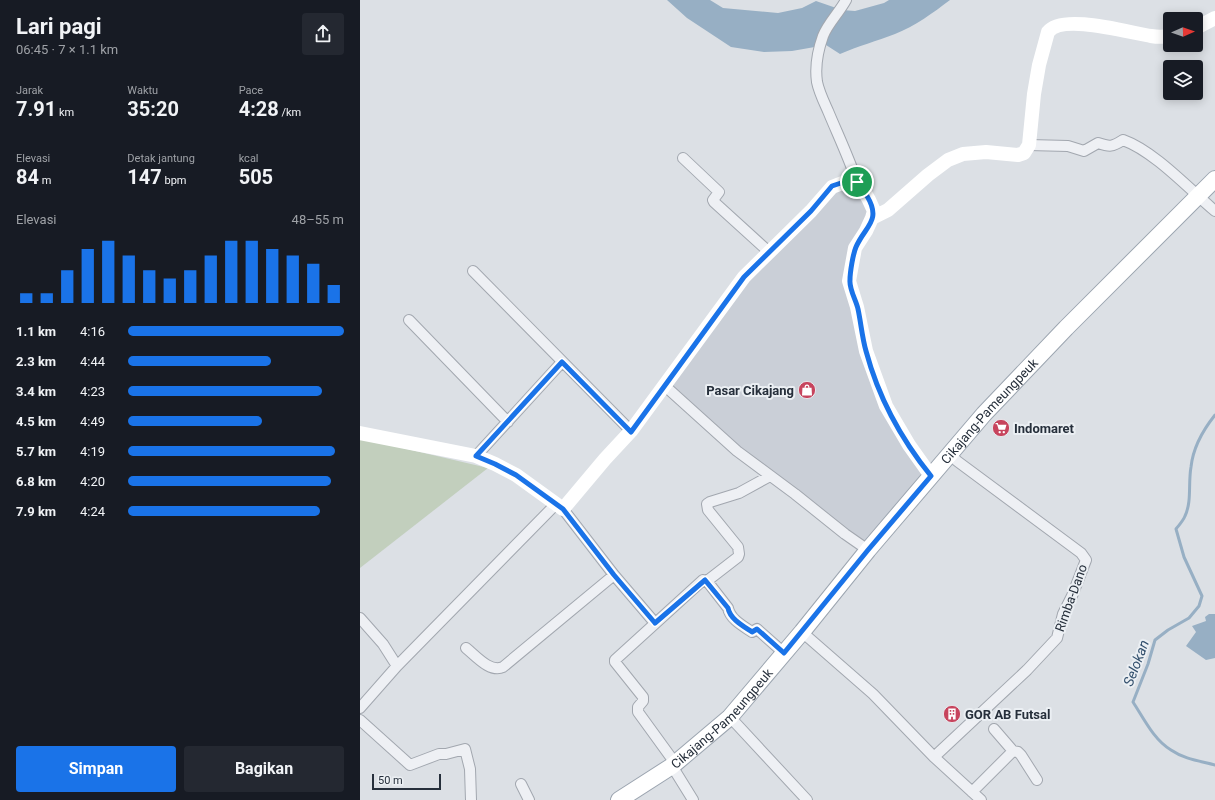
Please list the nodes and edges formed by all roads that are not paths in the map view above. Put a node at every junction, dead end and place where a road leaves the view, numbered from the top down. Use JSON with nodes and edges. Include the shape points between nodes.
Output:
{"nodes":[{"id":1,"x":844,"y":4,"type":"edge"},
{"id":2,"x":1215,"y":18,"type":"edge"},
{"id":3,"x":1203,"y":24,"type":"edge"},
{"id":4,"x":1163,"y":36,"type":"edge"},
{"id":5,"x":1029,"y":144,"type":"junction"},
{"id":6,"x":683,"y":158,"type":"dead end"},
{"id":7,"x":1215,"y":179,"type":"edge"},
{"id":8,"x":857,"y":182,"type":"junction"},
{"id":9,"x":1198,"y":196,"type":"junction"},
{"id":10,"x":1215,"y":211,"type":"edge"},
{"id":11,"x":872,"y":218,"type":"junction"},
{"id":12,"x":769,"y":252,"type":"junction"},
{"id":13,"x":473,"y":271,"type":"dead end"},
{"id":14,"x":409,"y":320,"type":"dead end"},
{"id":15,"x":562,"y":362,"type":"junction"},
{"id":16,"x":665,"y":386,"type":"junction"},
{"id":17,"x":508,"y":422,"type":"junction"},
{"id":18,"x":631,"y":432,"type":"junction"},
{"id":19,"x":360,"y":433,"type":"edge"},
{"id":20,"x":950,"y":454,"type":"junction"},
{"id":21,"x":476,"y":456,"type":"junction"},
{"id":22,"x":770,"y":476,"type":"junction"},
{"id":23,"x":931,"y":476,"type":"junction"},
{"id":24,"x":560,"y":507,"type":"junction"},
{"id":25,"x":868,"y":550,"type":"junction"},
{"id":26,"x":614,"y":575,"type":"junction"},
{"id":27,"x":707,"y":581,"type":"junction"},
{"id":28,"x":360,"y":618,"type":"edge"},
{"id":29,"x":655,"y":623,"type":"junction"},
{"id":30,"x":802,"y":632,"type":"junction"},
{"id":31,"x":466,"y":648,"type":"dead end"},
{"id":32,"x":784,"y":653,"type":"junction"},
{"id":33,"x":398,"y":666,"type":"junction"},
{"id":34,"x":360,"y":708,"type":"edge"},
{"id":35,"x":730,"y":717,"type":"junction"},
{"id":36,"x":360,"y":720,"type":"edge"},
{"id":37,"x":994,"y":730,"type":"dead end"},
{"id":38,"x":1013,"y":751,"type":"junction"},
{"id":39,"x":934,"y":757,"type":"junction"},
{"id":40,"x":673,"y":765,"type":"junction"},
{"id":41,"x":1036,"y":780,"type":"dead end"},
{"id":42,"x":521,"y":784,"type":"dead end"},
{"id":43,"x":972,"y":792,"type":"junction"},
{"id":44,"x":471,"y":800,"type":"edge"},
{"id":45,"x":529,"y":800,"type":"edge"},
{"id":46,"x":619,"y":800,"type":"edge"},
{"id":47,"x":693,"y":800,"type":"edge"},
{"id":48,"x":807,"y":800,"type":"edge"},
{"id":49,"x":981,"y":800,"type":"edge"}],
"edges":[{"from":1,"to":8,"type":"street","via":[[829,24],[819,49],[817,76],[819,88]]},
{"from":2,"to":3,"type":"street"},
{"from":4,"to":5,"type":"street","via":[[1153,37],[1089,24],[1059,24],[1051,27],[1039,65]]},
{"from":5,"to":9,"type":"street","via":[[1068,146],[1084,151],[1098,143],[1110,146],[1123,140],[1159,162]]},
{"from":5,"to":11,"type":"street","via":[[1024,153],[1018,155],[986,152],[963,154],[948,160],[888,210]]},
{"from":6,"to":12,"type":"street","via":[[718,192],[714,202]]},
{"from":7,"to":9,"type":"main road","name":"Cikajang-Pameungpeuk"},
{"from":8,"to":11,"type":"street","via":[[874,211]]},
{"from":8,"to":12,"type":"street","via":[[850,180],[832,186],[811,211]]},
{"from":9,"to":10,"type":"street"},
{"from":9,"to":20,"type":"main road","name":"Cikajang-Pameungpeuk","via":[[1066,328],[984,414]]},
{"from":11,"to":23,"type":"street","via":[[855,248],[850,281],[866,351],[886,406]]},
{"from":12,"to":16,"type":"street","via":[[744,277]]},
{"from":13,"to":15,"type":"street"},
{"from":14,"to":17,"type":"street"},
{"from":15,"to":17,"type":"street"},
{"from":15,"to":18,"type":"street"},
{"from":16,"to":18,"type":"street"},
{"from":16,"to":22,"type":"street","via":[[737,451]]},
{"from":17,"to":21,"type":"street"},
{"from":18,"to":24,"type":"street"},
{"from":19,"to":21,"type":"street"},
{"from":20,"to":23,"type":"main road","name":"Cikajang-Pameungpeuk"},
{"from":20,"to":39,"type":"street","name":"Rimba-Dano","via":[[1081,553],[1086,560],[1057,638],[1027,670]]},
{"from":21,"to":24,"type":"street","via":[[516,475]]},
{"from":22,"to":25,"type":"street"},
{"from":22,"to":27,"type":"street","via":[[739,493],[707,504],[708,510],[738,547],[740,554]]},
{"from":23,"to":25,"type":"main road","name":"Cikajang-Pameungpeuk"},
{"from":24,"to":26,"type":"street"},
{"from":24,"to":33,"type":"street"},
{"from":25,"to":30,"type":"main road","name":"Cikajang-Pameungpeuk"},
{"from":26,"to":29,"type":"street"},
{"from":26,"to":31,"type":"street","via":[[499,669],[490,667]]},
{"from":27,"to":29,"type":"street","via":[[703,580]]},
{"from":27,"to":32,"type":"street","via":[[739,623],[752,632],[757,629]]},
{"from":28,"to":33,"type":"street"},
{"from":29,"to":40,"type":"street","via":[[614,661],[643,697],[638,712]]},
{"from":30,"to":32,"type":"main road","name":"Cikajang-Pameungpeuk"},
{"from":30,"to":39,"type":"street","via":[[873,694]]},
{"from":32,"to":35,"type":"main road","name":"Cikajang-Pameungpeuk"},
{"from":33,"to":34,"type":"street"},
{"from":35,"to":40,"type":"main road","name":"Cikajang-Pameungpeuk"},
{"from":35,"to":48,"type":"street"},
{"from":36,"to":44,"type":"street","via":[[410,765],[439,754],[465,750],[470,769]]},
{"from":37,"to":38,"type":"street"},
{"from":38,"to":41,"type":"street","via":[[1021,755]]},
{"from":38,"to":43,"type":"street"},
{"from":39,"to":43,"type":"street"},
{"from":40,"to":46,"type":"main road","name":"Cikajang-Pameungpeuk"},
{"from":40,"to":47,"type":"street"},
{"from":42,"to":45,"type":"street"},
{"from":43,"to":49,"type":"street"}]}
